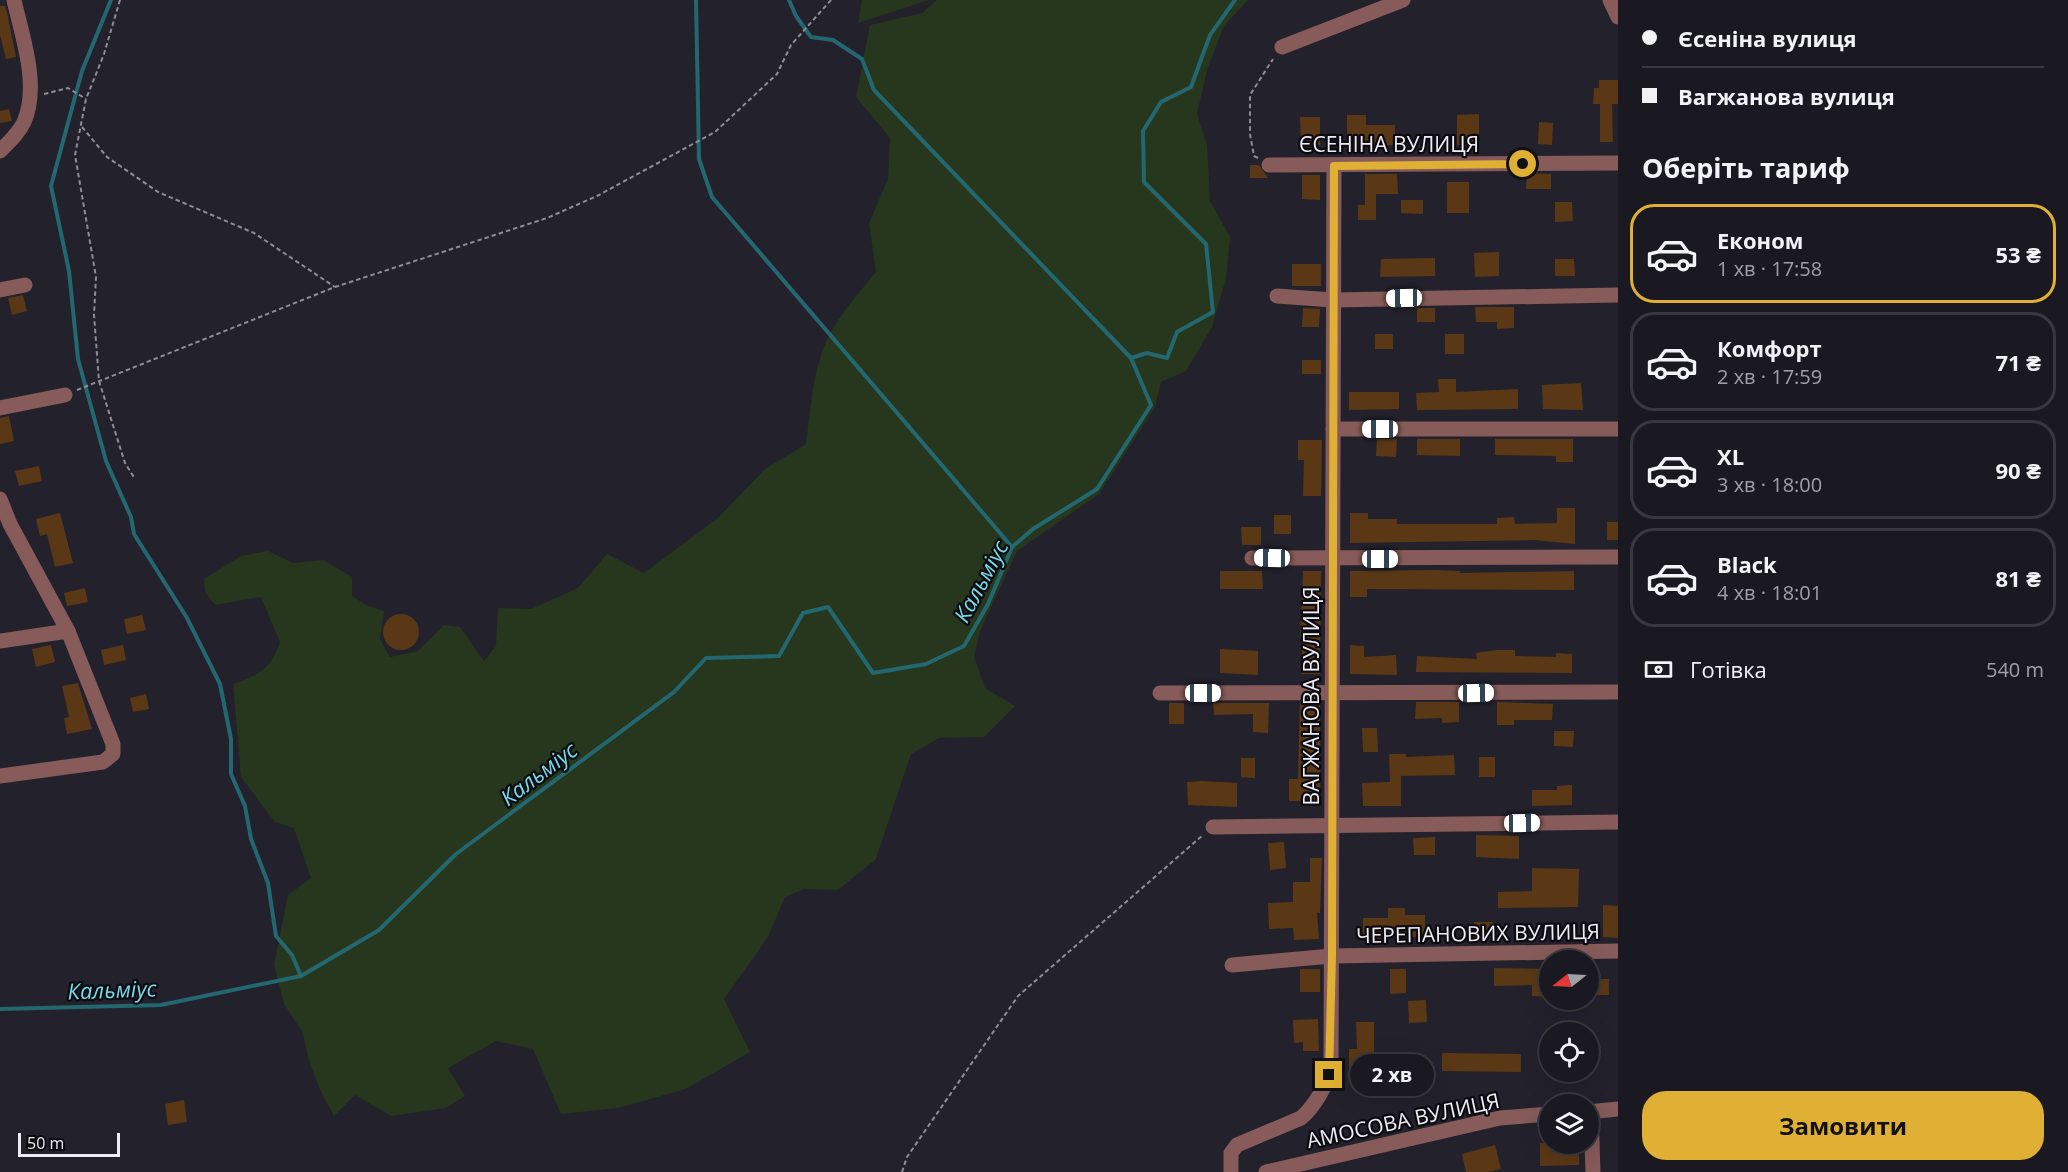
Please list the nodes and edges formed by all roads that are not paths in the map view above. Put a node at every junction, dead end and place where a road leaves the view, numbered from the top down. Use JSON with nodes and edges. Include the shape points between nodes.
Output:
{"nodes":[{"id":1,"x":14,"y":0,"type":"edge"},
{"id":2,"x":1403,"y":0,"type":"edge"},
{"id":3,"x":1610,"y":0,"type":"edge"},
{"id":4,"x":1618,"y":17,"type":"edge"},
{"id":5,"x":1282,"y":46,"type":"road end"},
{"id":6,"x":0,"y":151,"type":"edge"},
{"id":7,"x":1618,"y":163,"type":"edge"},
{"id":8,"x":1269,"y":165,"type":"road end"},
{"id":9,"x":1334,"y":166,"type":"junction"},
{"id":10,"x":25,"y":285,"type":"dead end"},
{"id":11,"x":0,"y":290,"type":"edge"},
{"id":12,"x":1618,"y":295,"type":"edge"},
{"id":13,"x":1277,"y":296,"type":"dead end"},
{"id":14,"x":1333,"y":300,"type":"junction"},
{"id":15,"x":65,"y":395,"type":"dead end"},
{"id":16,"x":0,"y":408,"type":"edge"},
{"id":17,"x":1333,"y":429,"type":"junction"},
{"id":18,"x":1618,"y":429,"type":"edge"},
{"id":19,"x":0,"y":499,"type":"edge"},
{"id":20,"x":5,"y":525,"type":"edge"},
{"id":21,"x":1618,"y":557,"type":"edge"},
{"id":22,"x":1252,"y":558,"type":"dead end"},
{"id":23,"x":1332,"y":560,"type":"junction"},
{"id":24,"x":68,"y":631,"type":"junction"},
{"id":25,"x":0,"y":642,"type":"edge"},
{"id":26,"x":1618,"y":692,"type":"edge"},
{"id":27,"x":1160,"y":693,"type":"dead end"},
{"id":28,"x":1333,"y":694,"type":"junction"},
{"id":29,"x":0,"y":776,"type":"edge"},
{"id":30,"x":1618,"y":822,"type":"edge"},
{"id":31,"x":1332,"y":825,"type":"junction"},
{"id":32,"x":1213,"y":826,"type":"road end"},
{"id":33,"x":1618,"y":951,"type":"edge"},
{"id":34,"x":1332,"y":956,"type":"junction"},
{"id":35,"x":1232,"y":965,"type":"dead end"},
{"id":36,"x":1618,"y":1109,"type":"edge"},
{"id":37,"x":1599,"y":1111,"type":"edge"},
{"id":38,"x":1539,"y":1115,"type":"edge"},
{"id":39,"x":1592,"y":1154,"type":"edge"},
{"id":40,"x":1231,"y":1172,"type":"edge"},
{"id":41,"x":1266,"y":1172,"type":"edge"},
{"id":42,"x":1593,"y":1172,"type":"edge"}],
"edges":[{"from":1,"to":6,"type":"street","via":[[27,57],[29,98],[24,122]]},
{"from":2,"to":5,"type":"street"},
{"from":3,"to":4,"type":"street"},
{"from":7,"to":9,"type":"street","name":"ЄСЕНІНА ВУЛИЦЯ"},
{"from":8,"to":9,"type":"street","name":"ЄСЕНІНА ВУЛИЦЯ"},
{"from":9,"to":14,"type":"street","name":"ВАГЖАНОВА ВУЛИЦЯ"},
{"from":10,"to":11,"type":"street"},
{"from":12,"to":14,"type":"street"},
{"from":13,"to":14,"type":"street"},
{"from":14,"to":17,"type":"street","name":"ВАГЖАНОВА ВУЛИЦЯ"},
{"from":15,"to":16,"type":"street"},
{"from":17,"to":18,"type":"street"},
{"from":17,"to":23,"type":"street","name":"ВАГЖАНОВА ВУЛИЦЯ"},
{"from":19,"to":20,"type":"street"},
{"from":20,"to":24,"type":"street"},
{"from":21,"to":23,"type":"street"},
{"from":22,"to":23,"type":"street"},
{"from":23,"to":28,"type":"street","name":"ВАГЖАНОВА ВУЛИЦЯ"},
{"from":24,"to":25,"type":"street"},
{"from":24,"to":29,"type":"street","via":[[113,744],[113,754],[103,762]]},
{"from":26,"to":28,"type":"street"},
{"from":27,"to":28,"type":"street"},
{"from":28,"to":31,"type":"street","name":"ВАГЖАНОВА ВУЛИЦЯ"},
{"from":30,"to":31,"type":"street"},
{"from":31,"to":32,"type":"street"},
{"from":31,"to":34,"type":"street","name":"ВАГЖАНОВА ВУЛИЦЯ"},
{"from":33,"to":34,"type":"street","name":"ЧЕРЕПАНОВИХ ВУЛИЦЯ"},
{"from":34,"to":35,"type":"street","name":"ЧЕРЕПАНОВИХ ВУЛИЦЯ"},
{"from":34,"to":40,"type":"street","name":"ВАГЖАНОВА ВУЛИЦЯ","via":[[1329,1075],[1308,1113],[1237,1145],[1231,1153]]},
{"from":36,"to":37,"type":"street"},
{"from":38,"to":41,"type":"street","name":"АМОСОВА ВУЛИЦЯ","via":[[1500,1118]]},
{"from":39,"to":42,"type":"street"}]}
